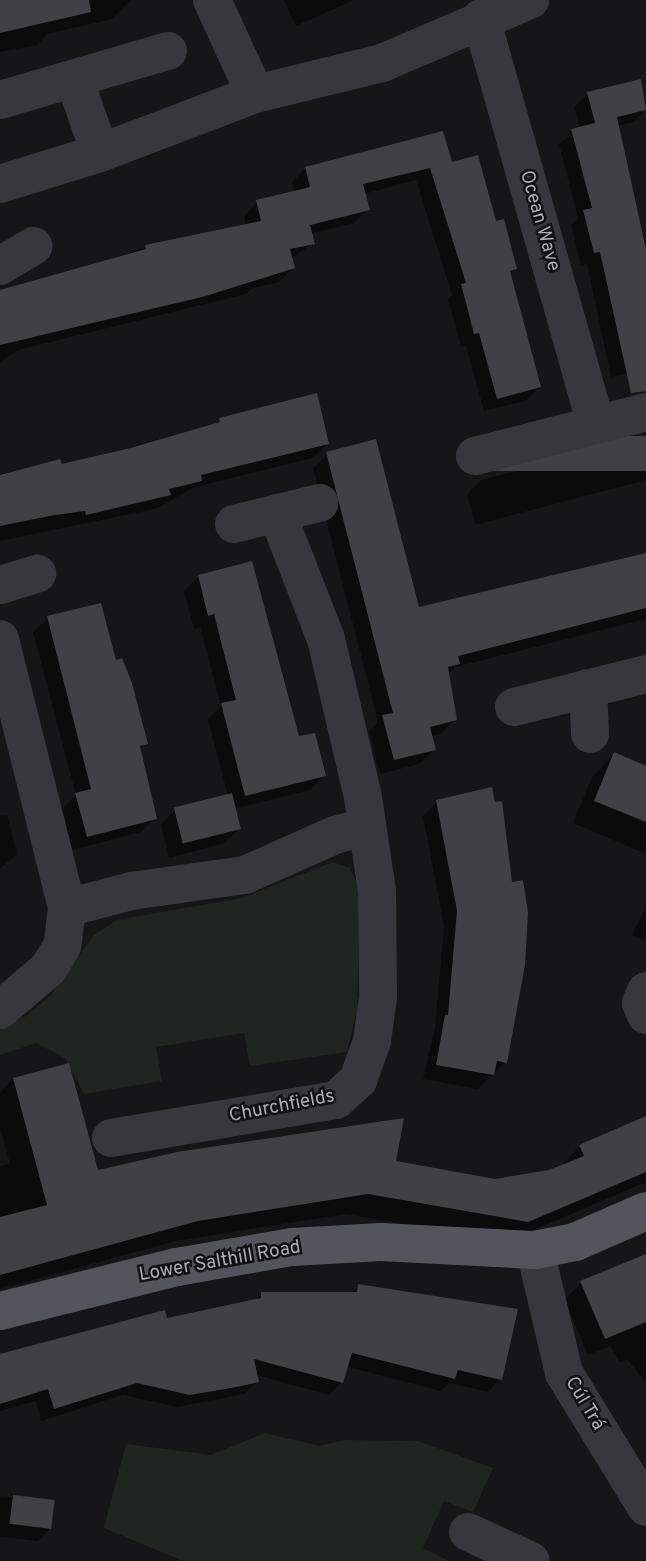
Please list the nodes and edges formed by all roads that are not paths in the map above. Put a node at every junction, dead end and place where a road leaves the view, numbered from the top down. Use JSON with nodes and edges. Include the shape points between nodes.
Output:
{"nodes":[{"id":1,"x":212,"y":0,"type":"edge"},
{"id":2,"x":530,"y":0,"type":"edge"},
{"id":3,"x":481,"y":18,"type":"junction"},
{"id":4,"x":168,"y":51,"type":"dead end"},
{"id":5,"x":75,"y":81,"type":"junction"},
{"id":6,"x":255,"y":94,"type":"junction"},
{"id":7,"x":0,"y":100,"type":"edge"},
{"id":8,"x":100,"y":153,"type":"junction"},
{"id":9,"x":0,"y":184,"type":"edge"},
{"id":10,"x":33,"y":246,"type":"dead end"},
{"id":11,"x":0,"y":266,"type":"edge"},
{"id":12,"x":646,"y":412,"type":"edge"},
{"id":13,"x":596,"y":424,"type":"junction"},
{"id":14,"x":475,"y":456,"type":"dead end"},
{"id":15,"x":319,"y":503,"type":"dead end"},
{"id":16,"x":278,"y":513,"type":"junction"},
{"id":17,"x":234,"y":524,"type":"dead end"},
{"id":18,"x":37,"y":574,"type":"dead end"},
{"id":19,"x":0,"y":585,"type":"edge"},
{"id":20,"x":0,"y":639,"type":"edge"},
{"id":21,"x":646,"y":674,"type":"edge"},
{"id":22,"x":588,"y":688,"type":"junction"},
{"id":23,"x":514,"y":707,"type":"dead end"},
{"id":24,"x":590,"y":734,"type":"dead end"},
{"id":25,"x":365,"y":827,"type":"junction"},
{"id":26,"x":67,"y":908,"type":"junction"},
{"id":27,"x":646,"y":991,"type":"edge"},
{"id":28,"x":0,"y":1010,"type":"edge"},
{"id":29,"x":646,"y":1015,"type":"edge"},
{"id":30,"x":111,"y":1138,"type":"dead end"},
{"id":31,"x":646,"y":1211,"type":"edge"},
{"id":32,"x":535,"y":1250,"type":"junction"},
{"id":33,"x":0,"y":1311,"type":"edge"},
{"id":34,"x":646,"y":1507,"type":"edge"},
{"id":35,"x":468,"y":1532,"type":"dead end"},
{"id":36,"x":531,"y":1561,"type":"edge"}],
"edges":[{"from":1,"to":6,"type":"street"},
{"from":2,"to":3,"type":"street"},
{"from":3,"to":6,"type":"street","via":[[382,63]]},
{"from":3,"to":13,"type":"street","name":"Ocean Wave"},
{"from":4,"to":5,"type":"street"},
{"from":5,"to":7,"type":"street"},
{"from":5,"to":8,"type":"street"},
{"from":6,"to":8,"type":"street"},
{"from":8,"to":9,"type":"street"},
{"from":10,"to":11,"type":"street"},
{"from":12,"to":13,"type":"street"},
{"from":13,"to":14,"type":"street"},
{"from":15,"to":16,"type":"street"},
{"from":16,"to":17,"type":"street"},
{"from":16,"to":25,"type":"street","name":"Churchfields","via":[[326,639],[363,797]]},
{"from":18,"to":19,"type":"street"},
{"from":20,"to":26,"type":"street"},
{"from":21,"to":22,"type":"street"},
{"from":22,"to":23,"type":"street"},
{"from":22,"to":24,"type":"street"},
{"from":25,"to":26,"type":"street","via":[[335,835],[245,875],[131,891]]},
{"from":25,"to":30,"type":"street","name":"Churchfields","via":[[377,891],[378,997],[372,1041],[350,1091],[336,1100]]},
{"from":26,"to":28,"type":"street","via":[[62,946],[48,969]]},
{"from":27,"to":29,"type":"street","via":[[641,1003]]},
{"from":31,"to":32,"type":"main road","name":"Lower Salthill Road","via":[[575,1242]]},
{"from":32,"to":33,"type":"main road","name":"Lower Salthill Road","via":[[381,1242],[292,1247],[177,1267]]},
{"from":32,"to":34,"type":"street","name":"Cúl Trá","via":[[564,1373]]},
{"from":35,"to":36,"type":"street"}]}
